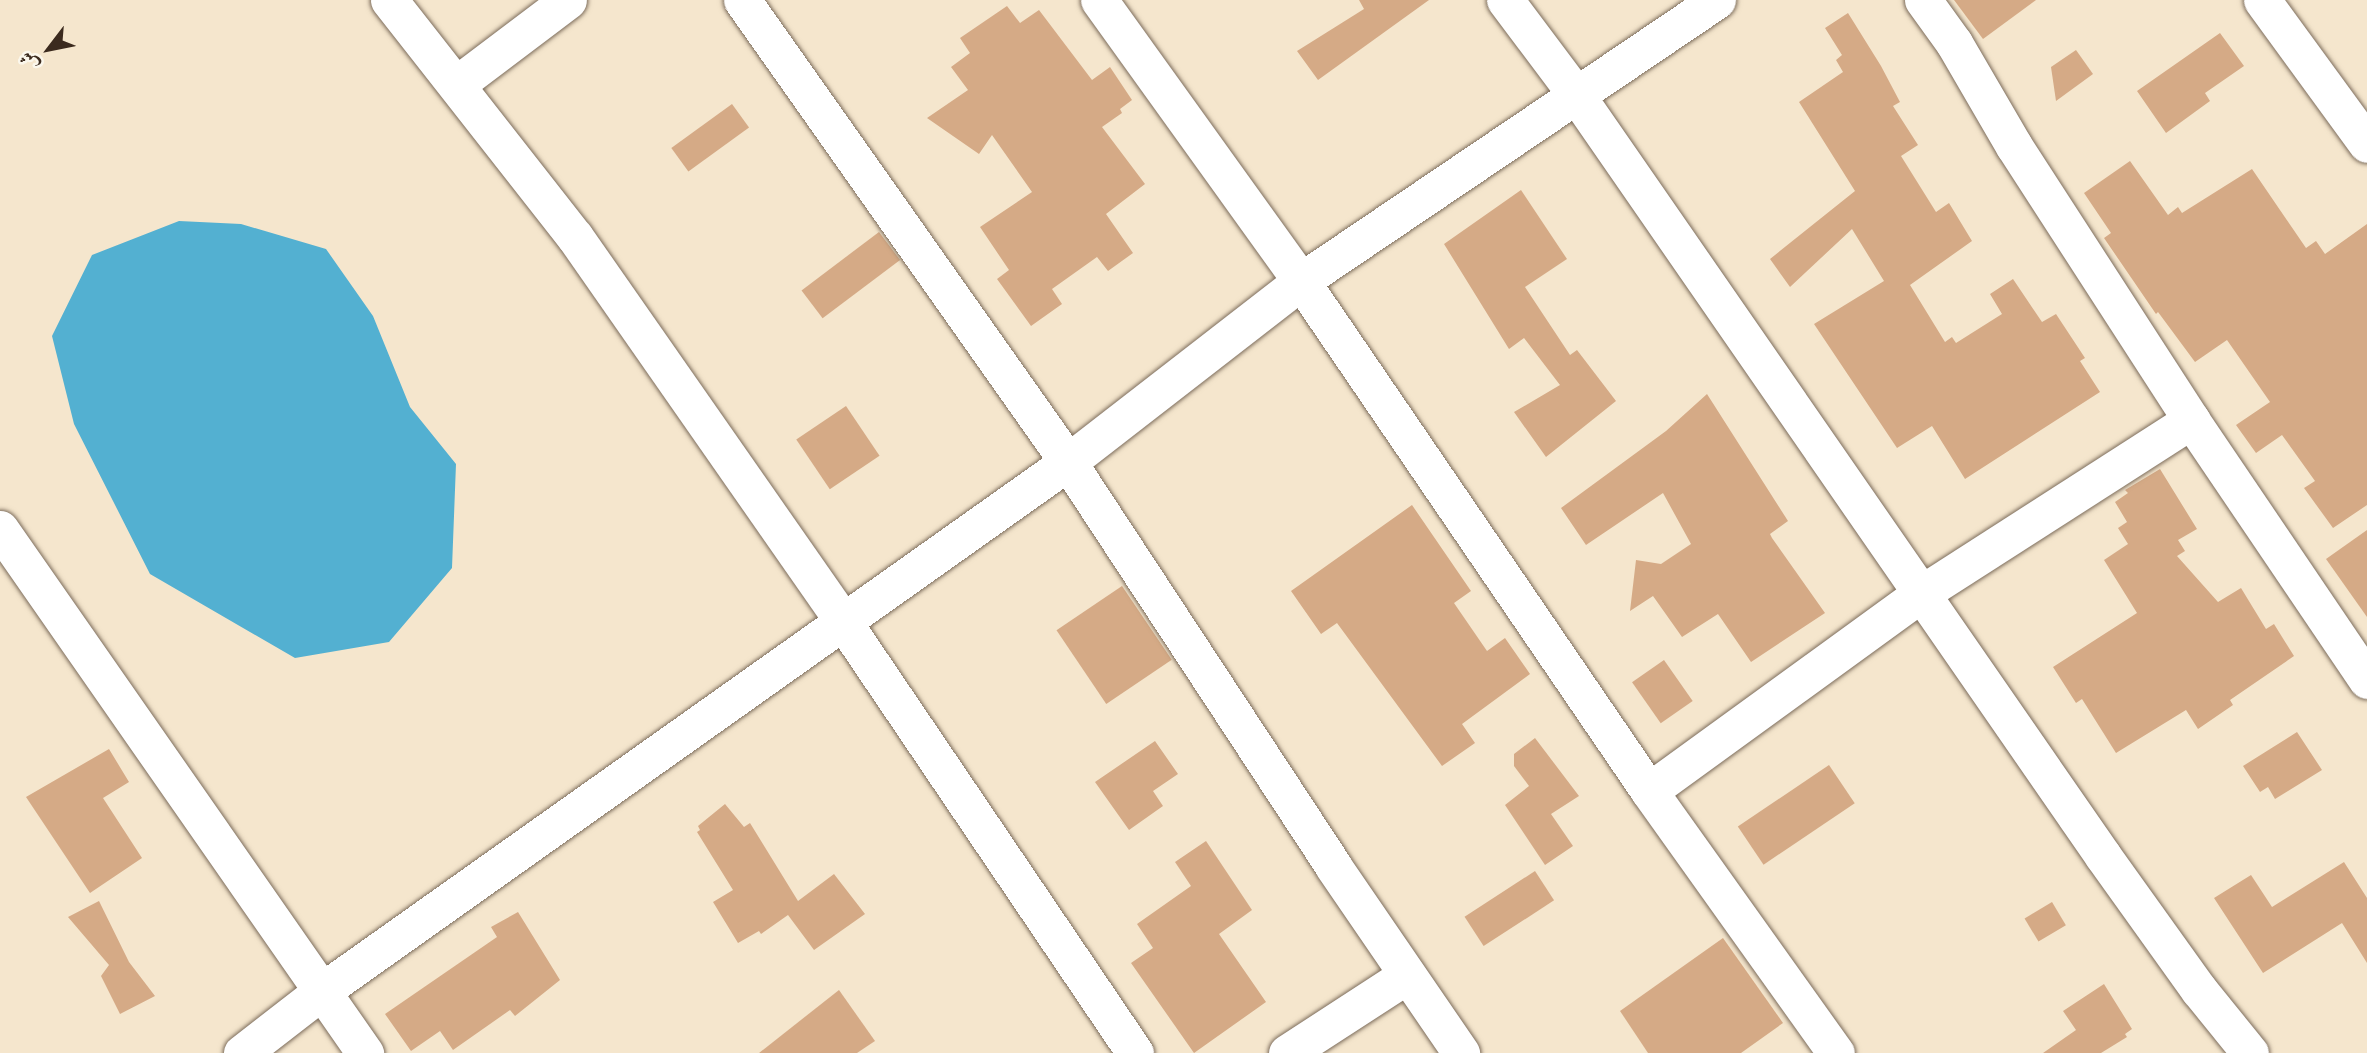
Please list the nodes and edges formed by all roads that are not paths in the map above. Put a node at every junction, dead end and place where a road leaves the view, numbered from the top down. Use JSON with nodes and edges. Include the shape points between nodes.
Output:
{"nodes":[{"id":1,"x":389,"y":0,"type":"edge"},
{"id":2,"x":568,"y":0,"type":"edge"},
{"id":3,"x":741,"y":0,"type":"edge"},
{"id":4,"x":1099,"y":0,"type":"edge"},
{"id":5,"x":1505,"y":0,"type":"edge"},
{"id":6,"x":1717,"y":0,"type":"edge"},
{"id":7,"x":1923,"y":0,"type":"edge"},
{"id":8,"x":2262,"y":0,"type":"edge"},
{"id":9,"x":457,"y":84,"type":"junction"},
{"id":10,"x":1577,"y":96,"type":"junction"},
{"id":11,"x":2367,"y":144,"type":"edge"},
{"id":12,"x":1301,"y":281,"type":"junction"},
{"id":13,"x":2191,"y":420,"type":"junction"},
{"id":14,"x":1068,"y":462,"type":"junction"},
{"id":15,"x":0,"y":529,"type":"edge"},
{"id":16,"x":1922,"y":593,"type":"junction"},
{"id":17,"x":842,"y":620,"type":"junction"},
{"id":18,"x":2367,"y":680,"type":"edge"},
{"id":19,"x":1649,"y":791,"type":"junction"},
{"id":20,"x":1407,"y":975,"type":"junction"},
{"id":21,"x":322,"y":991,"type":"junction"},
{"id":22,"x":242,"y":1053,"type":"edge"},
{"id":23,"x":365,"y":1053,"type":"edge"},
{"id":24,"x":1135,"y":1053,"type":"edge"},
{"id":25,"x":1287,"y":1053,"type":"edge"},
{"id":26,"x":1461,"y":1053,"type":"edge"},
{"id":27,"x":1836,"y":1053,"type":"edge"},
{"id":28,"x":2250,"y":1053,"type":"edge"}],
"edges":[{"from":1,"to":9,"type":"street"},
{"from":2,"to":9,"type":"street"},
{"from":3,"to":14,"type":"street"},
{"from":4,"to":12,"type":"street"},
{"from":5,"to":10,"type":"street"},
{"from":6,"to":10,"type":"street"},
{"from":7,"to":13,"type":"street"},
{"from":8,"to":11,"type":"street"},
{"from":9,"to":17,"type":"street","via":[[575,237]]},
{"from":10,"to":12,"type":"street"},
{"from":10,"to":16,"type":"street"},
{"from":12,"to":14,"type":"street"},
{"from":12,"to":19,"type":"street"},
{"from":13,"to":16,"type":"street"},
{"from":13,"to":18,"type":"street"},
{"from":14,"to":17,"type":"street"},
{"from":14,"to":20,"type":"street"},
{"from":15,"to":21,"type":"street"},
{"from":16,"to":19,"type":"street"},
{"from":16,"to":28,"type":"street","via":[[2103,856]]},
{"from":17,"to":21,"type":"street"},
{"from":17,"to":24,"type":"street"},
{"from":19,"to":27,"type":"street"},
{"from":20,"to":25,"type":"street"},
{"from":20,"to":26,"type":"street"},
{"from":21,"to":22,"type":"street"},
{"from":21,"to":23,"type":"street"}]}
